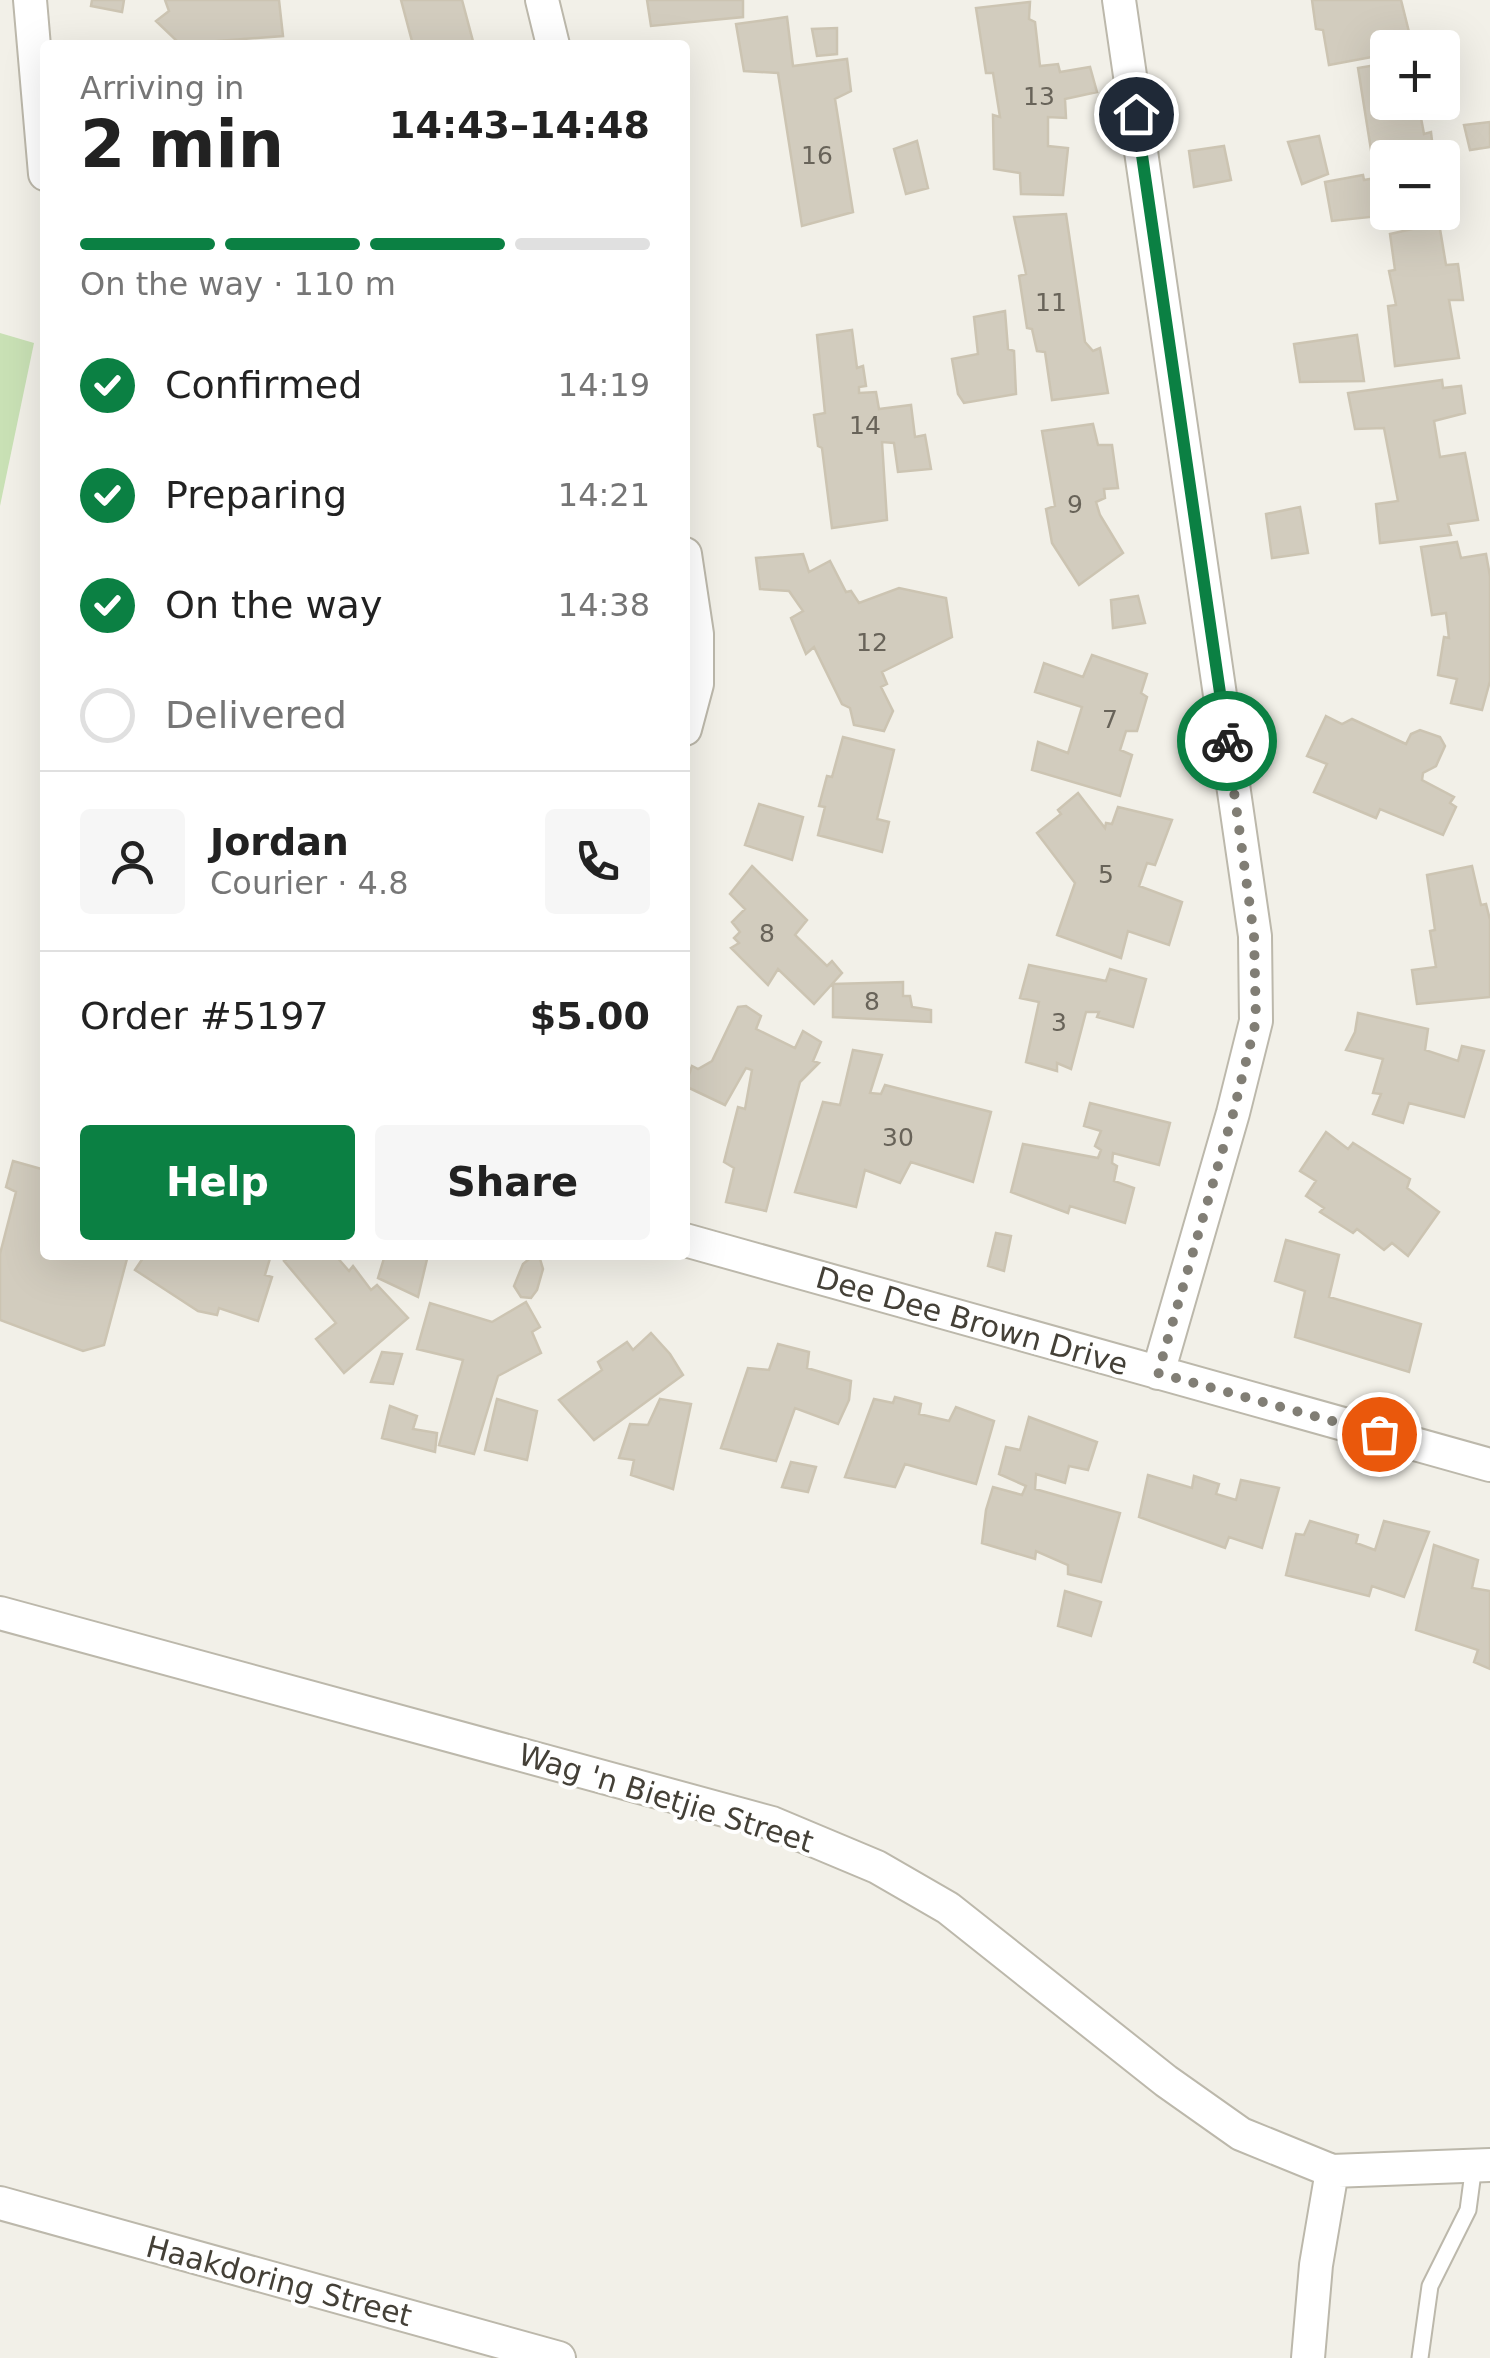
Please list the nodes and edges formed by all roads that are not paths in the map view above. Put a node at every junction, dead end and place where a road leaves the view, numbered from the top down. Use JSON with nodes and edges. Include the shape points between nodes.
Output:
{"nodes":[{"id":1,"x":30,"y":0,"type":"edge"},
{"id":2,"x":542,"y":0,"type":"edge"},
{"id":3,"x":1119,"y":0,"type":"edge"},
{"id":4,"x":552,"y":40,"type":"edge"},
{"id":5,"x":40,"y":116,"type":"edge"},
{"id":6,"x":690,"y":585,"type":"edge"},
{"id":7,"x":690,"y":710,"type":"edge"},
{"id":8,"x":690,"y":1241,"type":"edge"},
{"id":9,"x":1158,"y":1373,"type":"junction"},
{"id":10,"x":1490,"y":1465,"type":"edge"},
{"id":11,"x":0,"y":1613,"type":"edge"},
{"id":12,"x":1482,"y":2165,"type":"edge"},
{"id":13,"x":1332,"y":2172,"type":"junction"},
{"id":14,"x":0,"y":2204,"type":"edge"},
{"id":15,"x":559,"y":2358,"type":"edge"},
{"id":16,"x":1308,"y":2358,"type":"edge"},
{"id":17,"x":1420,"y":2358,"type":"edge"}],
"edges":[{"from":1,"to":5,"type":"street"},
{"from":2,"to":4,"type":"street"},
{"from":3,"to":9,"type":"street","via":[[1258,976],[1256,1021],[1233,1114]]},
{"from":6,"to":7,"type":"street","via":[[698,634]]},
{"from":8,"to":9,"type":"street","name":"Dee Dee Brown Drive"},
{"from":9,"to":10,"type":"street","name":"Dee Dee Brown Drive"},
{"from":11,"to":13,"type":"street","name":"Wag 'n Bietjie Street","via":[[790,1830],[878,1867],[948,1908],[1241,2134]]},
{"from":12,"to":13,"type":"street","name":"Wag 'n Bietjie Street"},
{"from":12,"to":17,"type":"lane","via":[[1430,2286]]},
{"from":13,"to":16,"type":"street"},
{"from":14,"to":15,"type":"street","name":"Haakdoring Street"}]}
